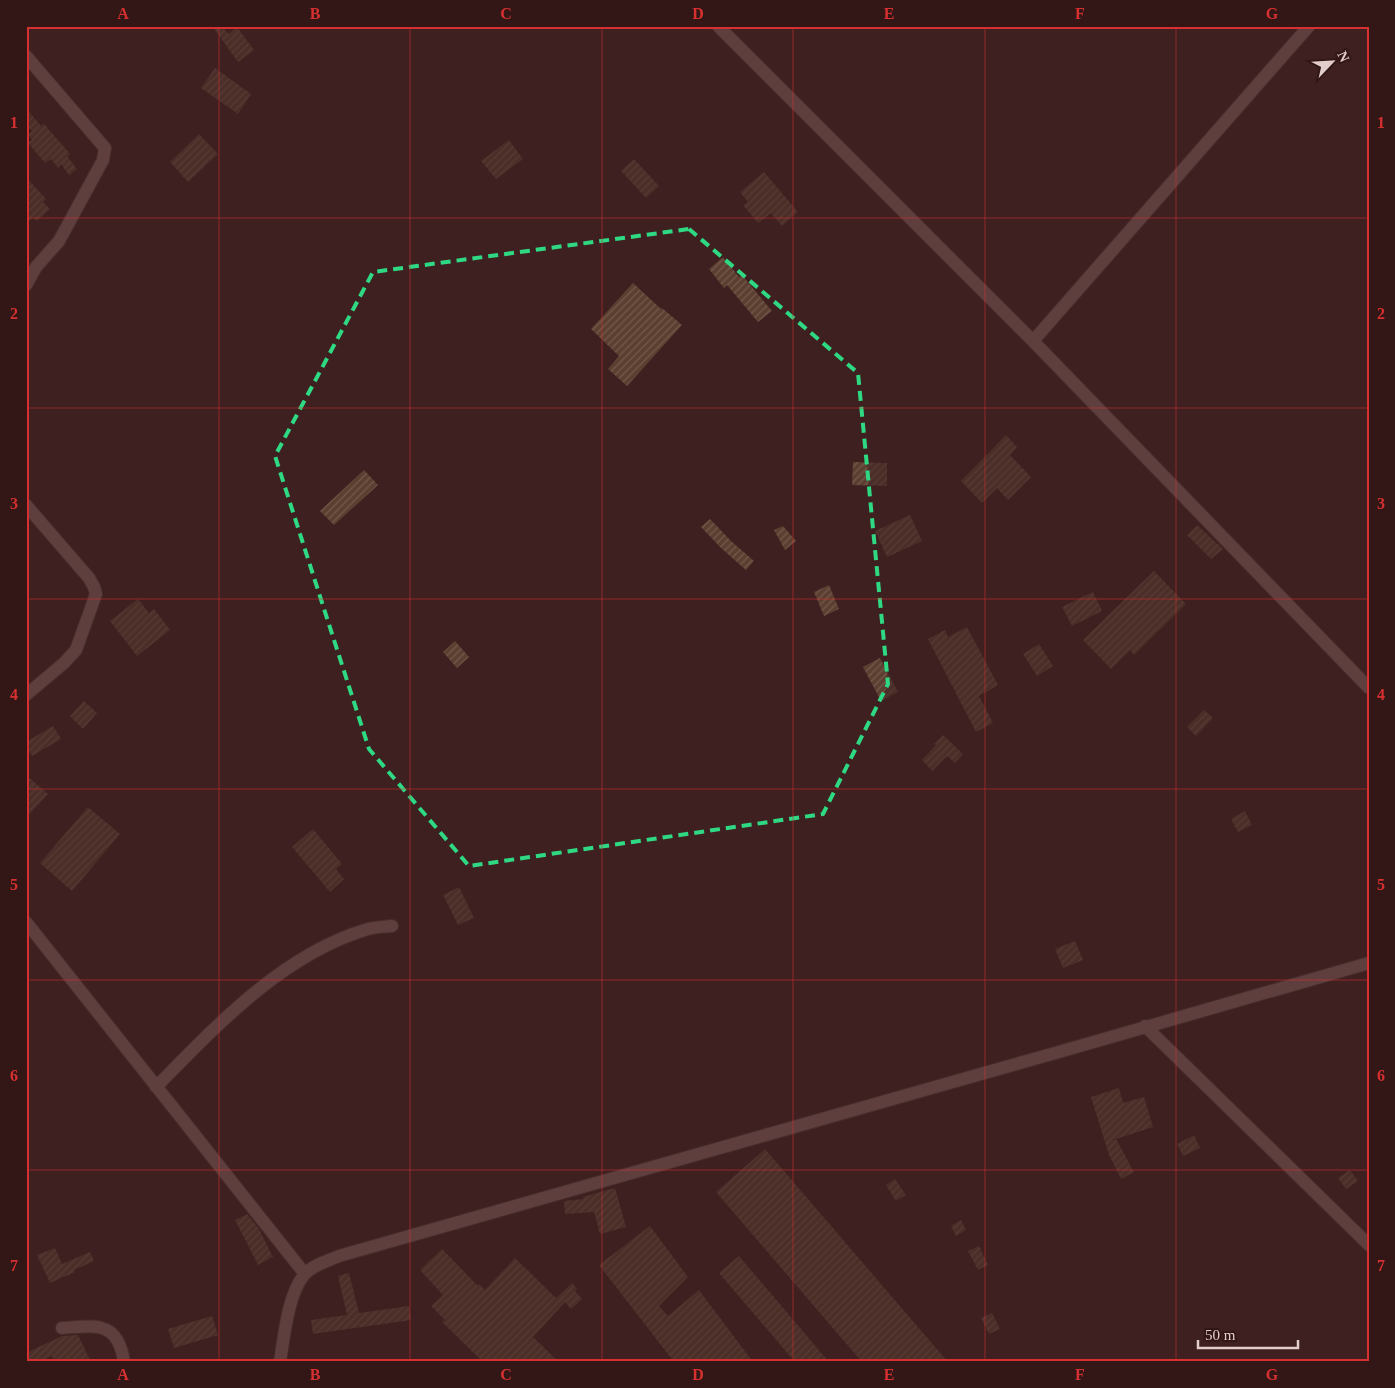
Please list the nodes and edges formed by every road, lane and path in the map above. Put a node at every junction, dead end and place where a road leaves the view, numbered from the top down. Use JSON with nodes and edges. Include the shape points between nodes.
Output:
{"nodes":[{"id":1,"x":718,"y":26,"type":"edge"},
{"id":2,"x":1309,"y":26,"type":"edge"},
{"id":3,"x":26,"y":56,"type":"edge"},
{"id":4,"x":31,"y":265,"type":"edge"},
{"id":5,"x":26,"y":285,"type":"edge"},
{"id":6,"x":1033,"y":340,"type":"junction"},
{"id":7,"x":26,"y":505,"type":"edge"},
{"id":8,"x":1369,"y":688,"type":"edge"},
{"id":9,"x":26,"y":695,"type":"edge"},
{"id":10,"x":26,"y":922,"type":"edge"},
{"id":11,"x":392,"y":926,"type":"dead end"},
{"id":12,"x":1369,"y":963,"type":"edge"},
{"id":13,"x":1145,"y":1026,"type":"junction"},
{"id":14,"x":156,"y":1087,"type":"junction"},
{"id":15,"x":1369,"y":1244,"type":"edge"},
{"id":16,"x":305,"y":1274,"type":"junction"},
{"id":17,"x":62,"y":1328,"type":"dead end"},
{"id":18,"x":124,"y":1362,"type":"edge"},
{"id":19,"x":280,"y":1362,"type":"edge"}],
"edges":[{"from":1,"to":6,"type":"street"},
{"from":2,"to":6,"type":"street"},
{"from":3,"to":4,"type":"street","via":[[105,148],[103,160],[60,241]]},
{"from":4,"to":5,"type":"street"},
{"from":6,"to":8,"type":"street"},
{"from":7,"to":9,"type":"street","via":[[89,578],[96,594],[76,650]]},
{"from":10,"to":14,"type":"street"},
{"from":11,"to":14,"type":"street","via":[[347,936],[284,970],[216,1026]]},
{"from":12,"to":13,"type":"street"},
{"from":13,"to":15,"type":"street"},
{"from":13,"to":16,"type":"street","via":[[339,1256]]},
{"from":14,"to":16,"type":"street"},
{"from":16,"to":19,"type":"street","via":[[290,1305]]},
{"from":17,"to":18,"type":"street","via":[[95,1326],[105,1329],[119,1341]]}]}
